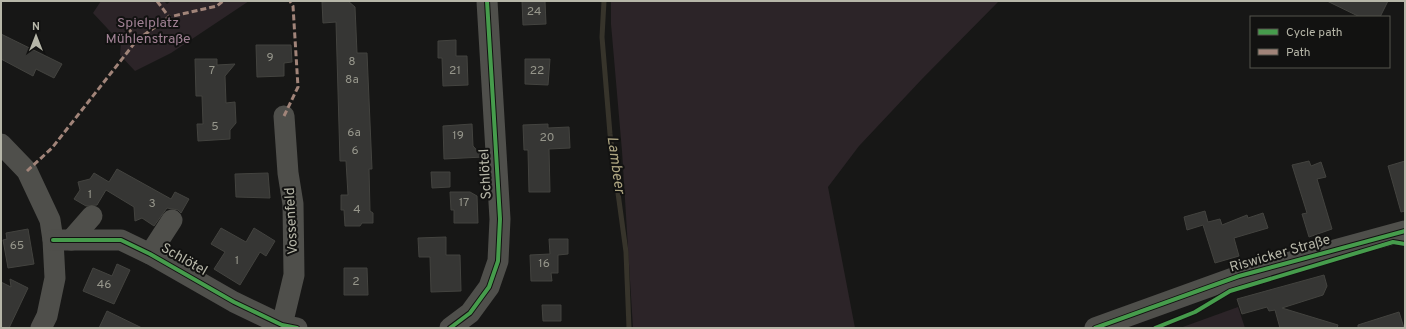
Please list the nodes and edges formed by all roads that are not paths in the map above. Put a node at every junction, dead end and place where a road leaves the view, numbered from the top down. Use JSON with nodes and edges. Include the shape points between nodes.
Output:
{"nodes":[{"id":1,"x":487,"y":1,"type":"edge"},
{"id":2,"x":284,"y":116,"type":"dead end"},
{"id":3,"x":1,"y":144,"type":"edge"},
{"id":4,"x":92,"y":216,"type":"dead end"},
{"id":5,"x":172,"y":220,"type":"dead end"},
{"id":6,"x":1405,"y":231,"type":"edge"},
{"id":7,"x":62,"y":240,"type":"junction"},
{"id":8,"x":150,"y":254,"type":"junction"},
{"id":9,"x":290,"y":327,"type":"edge"},
{"id":10,"x":41,"y":328,"type":"edge"},
{"id":11,"x":450,"y":328,"type":"edge"},
{"id":12,"x":1095,"y":328,"type":"edge"}],
"edges":[{"from":1,"to":11,"type":"street","name":"Schlötel","via":[[500,219],[498,260],[489,287],[470,313]]},
{"from":2,"to":9,"type":"street","name":"Vossenfeld","via":[[293,204],[294,275]]},
{"from":3,"to":7,"type":"street","via":[[27,170]]},
{"from":4,"to":7,"type":"street"},
{"from":5,"to":8,"type":"street"},
{"from":6,"to":12,"type":"street","name":"Riswicker Straße","via":[[1239,276]]},
{"from":7,"to":8,"type":"street","name":"Schlötel","via":[[121,240]]},
{"from":7,"to":10,"type":"street","via":[[47,316]]},
{"from":8,"to":9,"type":"street","name":"Schlötel","via":[[234,302]]}]}
